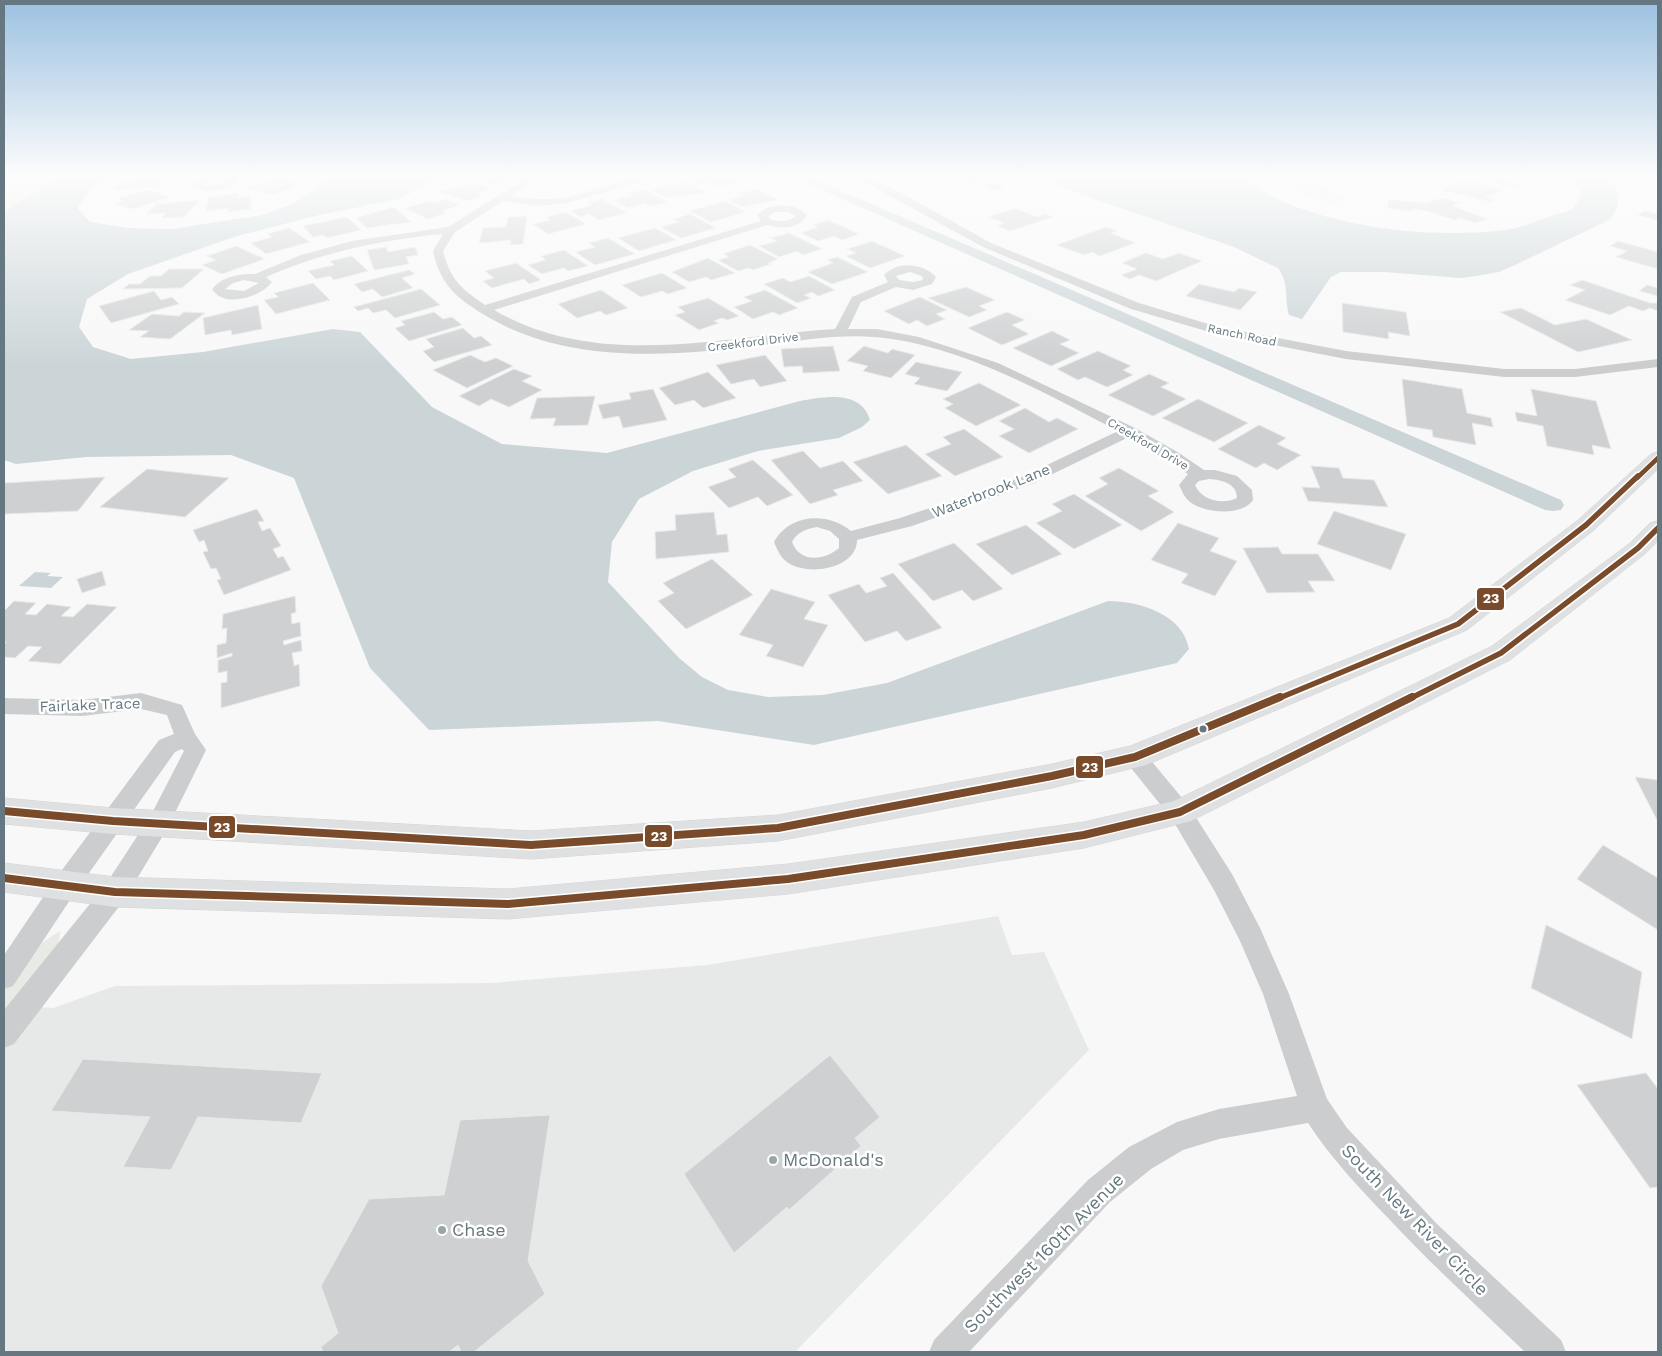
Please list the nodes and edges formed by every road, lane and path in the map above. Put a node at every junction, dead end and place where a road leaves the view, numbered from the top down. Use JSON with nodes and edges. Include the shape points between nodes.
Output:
{"nodes":[{"id":1,"x":378,"y":238,"type":"edge"},
{"id":2,"x":446,"y":238,"type":"edge"},
{"id":3,"x":714,"y":238,"type":"edge"},
{"id":4,"x":975,"y":238,"type":"edge"},
{"id":5,"x":257,"y":277,"type":"dead end"},
{"id":6,"x":895,"y":283,"type":"dead end"},
{"id":7,"x":482,"y":310,"type":"junction"},
{"id":8,"x":840,"y":332,"type":"junction"},
{"id":9,"x":1658,"y":363,"type":"edge"},
{"id":10,"x":1129,"y":430,"type":"junction"},
{"id":11,"x":1658,"y":458,"type":"edge"},
{"id":12,"x":1200,"y":475,"type":"dead end"},
{"id":13,"x":1658,"y":528,"type":"edge"},
{"id":14,"x":848,"y":537,"type":"dead end"},
{"id":15,"x":4,"y":706,"type":"edge"},
{"id":16,"x":186,"y":738,"type":"junction"},
{"id":17,"x":1136,"y":757,"type":"junction"},
{"id":18,"x":4,"y":811,"type":"edge"},
{"id":19,"x":1180,"y":812,"type":"junction"},
{"id":20,"x":113,"y":821,"type":"junction"},
{"id":21,"x":160,"y":822,"type":"junction"},
{"id":22,"x":4,"y":878,"type":"edge"},
{"id":23,"x":65,"y":886,"type":"junction"},
{"id":24,"x":115,"y":892,"type":"junction"},
{"id":25,"x":4,"y":977,"type":"edge"},
{"id":26,"x":4,"y":1034,"type":"edge"},
{"id":27,"x":1315,"y":1107,"type":"junction"},
{"id":28,"x":946,"y":1352,"type":"edge"},
{"id":29,"x":1549,"y":1352,"type":"edge"}],
"edges":[{"from":1,"to":5,"type":"street","via":[[292,260]]},
{"from":2,"to":7,"type":"street","name":"Creekford Drive","via":[[438,251],[444,275]]},
{"from":3,"to":7,"type":"street"},
{"from":4,"to":9,"type":"street","name":"Ranch Road","via":[[1135,306],[1213,329],[1346,355],[1504,373],[1583,372]]},
{"from":6,"to":8,"type":"street","via":[[856,300]]},
{"from":7,"to":8,"type":"street","name":"Creekford Drive","via":[[518,327],[561,340],[610,349],[710,348]]},
{"from":8,"to":10,"type":"street","name":"Creekford Drive","via":[[891,335],[935,345],[1004,369]]},
{"from":10,"to":12,"type":"street","name":"Creekford Drive"},
{"from":10,"to":14,"type":"street","name":"Waterbrook Lane","via":[[1028,480],[906,522]]},
{"from":11,"to":17,"type":"main road","via":[[1586,525],[1458,624]]},
{"from":13,"to":19,"type":"main road","via":[[1638,548],[1501,653]]},
{"from":15,"to":16,"type":"street","name":"Fairlake Trace","via":[[82,708],[141,700],[175,710]]},
{"from":16,"to":20,"type":"street","via":[[167,746]]},
{"from":16,"to":21,"type":"street","name":"Fairlake Trace","via":[[196,750]]},
{"from":17,"to":19,"type":"street","name":"South New River Circle"},
{"from":17,"to":21,"type":"main road","via":[[778,828],[541,844]]},
{"from":18,"to":20,"type":"main road"},
{"from":19,"to":24,"type":"main road","via":[[1084,835],[788,879],[508,904]]},
{"from":19,"to":27,"type":"street","name":"South New River Circle","via":[[1223,882],[1251,936],[1276,994]]},
{"from":20,"to":21,"type":"main road"},
{"from":20,"to":23,"type":"street"},
{"from":21,"to":24,"type":"street","name":"Fairlake Trace"},
{"from":22,"to":23,"type":"main road"},
{"from":23,"to":24,"type":"main road"},
{"from":23,"to":25,"type":"street"},
{"from":24,"to":26,"type":"street","name":"Fairlake Trace"},
{"from":27,"to":28,"type":"street","name":"Southwest 160th Avenue","via":[[1219,1124],[1177,1137],[1140,1158],[1099,1191]]},
{"from":27,"to":29,"type":"street","name":"South New River Circle","via":[[1336,1139],[1364,1171]]}]}
